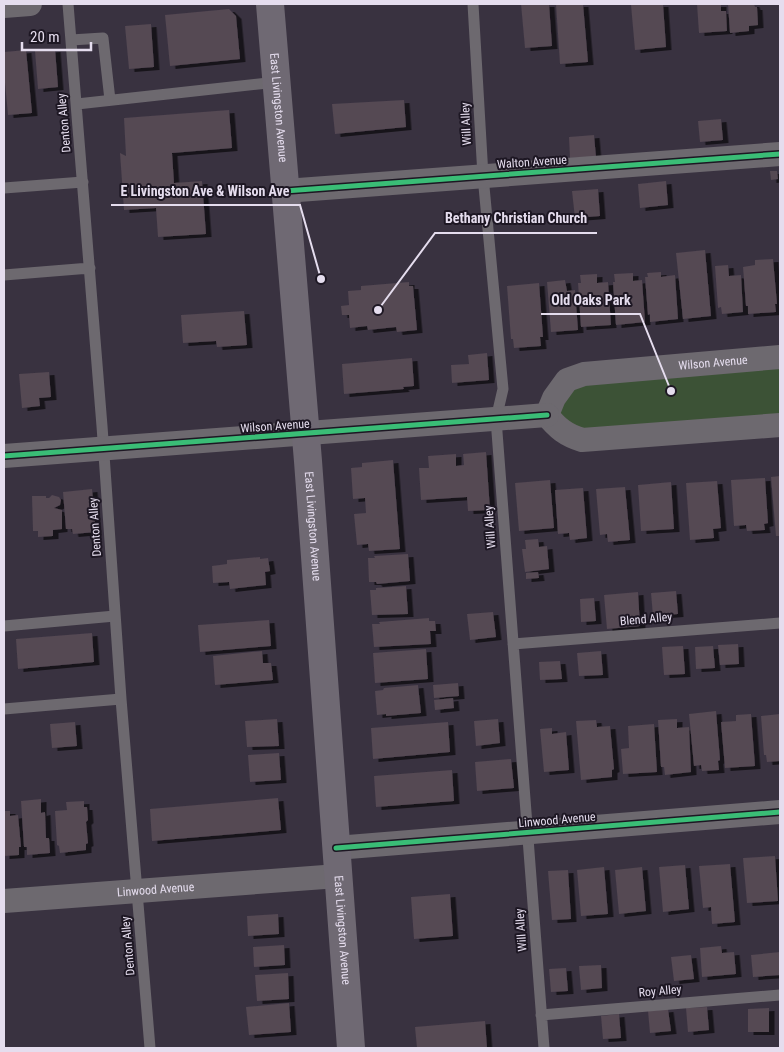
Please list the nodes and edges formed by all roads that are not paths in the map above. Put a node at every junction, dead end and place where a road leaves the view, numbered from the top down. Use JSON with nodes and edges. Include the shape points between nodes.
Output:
{"nodes":[{"id":1,"x":30,"y":4,"type":"edge"},
{"id":2,"x":68,"y":4,"type":"edge"},
{"id":3,"x":270,"y":4,"type":"edge"},
{"id":4,"x":473,"y":4,"type":"edge"},
{"id":5,"x":4,"y":6,"type":"edge"},
{"id":6,"x":71,"y":40,"type":"junction"},
{"id":7,"x":277,"y":82,"type":"junction"},
{"id":8,"x":110,"y":100,"type":"junction"},
{"id":9,"x":77,"y":104,"type":"junction"},
{"id":10,"x":780,"y":154,"type":"edge"},
{"id":11,"x":483,"y":176,"type":"junction"},
{"id":12,"x":83,"y":182,"type":"junction"},
{"id":13,"x":4,"y":188,"type":"edge"},
{"id":14,"x":285,"y":191,"type":"junction"},
{"id":15,"x":90,"y":268,"type":"junction"},
{"id":16,"x":4,"y":275,"type":"edge"},
{"id":17,"x":780,"y":357,"type":"edge"},
{"id":18,"x":547,"y":415,"type":"junction"},
{"id":19,"x":496,"y":418,"type":"junction"},
{"id":20,"x":780,"y":425,"type":"edge"},
{"id":21,"x":305,"y":434,"type":"junction"},
{"id":22,"x":104,"y":449,"type":"junction"},
{"id":23,"x":4,"y":456,"type":"edge"},
{"id":24,"x":114,"y":616,"type":"junction"},
{"id":25,"x":780,"y":622,"type":"edge"},
{"id":26,"x":4,"y":626,"type":"edge"},
{"id":27,"x":513,"y":644,"type":"junction"},
{"id":28,"x":121,"y":699,"type":"junction"},
{"id":29,"x":4,"y":709,"type":"edge"},
{"id":30,"x":780,"y":812,"type":"edge"},
{"id":31,"x":527,"y":833,"type":"junction"},
{"id":32,"x":336,"y":848,"type":"junction"},
{"id":33,"x":338,"y":876,"type":"junction"},
{"id":34,"x":137,"y":891,"type":"junction"},
{"id":35,"x":4,"y":901,"type":"edge"},
{"id":36,"x":780,"y":995,"type":"edge"},
{"id":37,"x":541,"y":1014,"type":"junction"},
{"id":38,"x":150,"y":1048,"type":"edge"},
{"id":39,"x":352,"y":1048,"type":"edge"},
{"id":40,"x":544,"y":1048,"type":"edge"}],
"edges":[{"from":1,"to":5,"type":"street"},
{"from":2,"to":6,"type":"lane","name":"Denton Alley"},
{"from":3,"to":7,"type":"main road","name":"East Livingston Avenue"},
{"from":4,"to":11,"type":"lane","name":"Will Alley"},
{"from":6,"to":8,"type":"lane","via":[[103,38]]},
{"from":6,"to":9,"type":"lane","name":"Denton Alley"},
{"from":7,"to":8,"type":"lane"},
{"from":7,"to":14,"type":"main road","name":"East Livingston Avenue"},
{"from":8,"to":9,"type":"lane"},
{"from":9,"to":12,"type":"lane","name":"Denton Alley"},
{"from":10,"to":11,"type":"street","name":"Walton Avenue"},
{"from":11,"to":14,"type":"street","name":"Walton Avenue"},
{"from":11,"to":19,"type":"lane","name":"Will Alley","via":[[503,389]]},
{"from":12,"to":13,"type":"lane"},
{"from":12,"to":15,"type":"lane","name":"Denton Alley"},
{"from":14,"to":21,"type":"main road","name":"East Livingston Avenue"},
{"from":15,"to":16,"type":"lane"},
{"from":15,"to":22,"type":"lane","name":"Denton Alley"},
{"from":17,"to":18,"type":"street","name":"Wilson Avenue","via":[[584,374],[568,380],[554,398]]},
{"from":18,"to":19,"type":"street","name":"Wilson Avenue"},
{"from":18,"to":20,"type":"street","via":[[563,432],[582,440]]},
{"from":19,"to":21,"type":"street","name":"Wilson Avenue"},
{"from":19,"to":27,"type":"lane","name":"Will Alley"},
{"from":21,"to":22,"type":"street","name":"Wilson Avenue"},
{"from":21,"to":32,"type":"main road","name":"East Livingston Avenue"},
{"from":22,"to":23,"type":"street","name":"Wilson Avenue"},
{"from":22,"to":24,"type":"lane","name":"Denton Alley"},
{"from":24,"to":26,"type":"lane"},
{"from":24,"to":28,"type":"lane","name":"Denton Alley"},
{"from":25,"to":27,"type":"lane","name":"Blend Alley"},
{"from":27,"to":31,"type":"lane","name":"Will Alley"},
{"from":28,"to":29,"type":"lane"},
{"from":28,"to":34,"type":"lane","name":"Denton Alley"},
{"from":30,"to":31,"type":"street","name":"Linwood Avenue"},
{"from":31,"to":32,"type":"street","name":"Linwood Avenue"},
{"from":31,"to":37,"type":"lane","name":"Will Alley"},
{"from":32,"to":33,"type":"main road","name":"East Livingston Avenue"},
{"from":33,"to":34,"type":"street","name":"Linwood Avenue"},
{"from":33,"to":39,"type":"main road","name":"East Livingston Avenue"},
{"from":34,"to":35,"type":"street","name":"Linwood Avenue"},
{"from":34,"to":38,"type":"lane","name":"Denton Alley"},
{"from":36,"to":37,"type":"lane","name":"Roy Alley"},
{"from":37,"to":40,"type":"lane","name":"Will Alley"}]}
